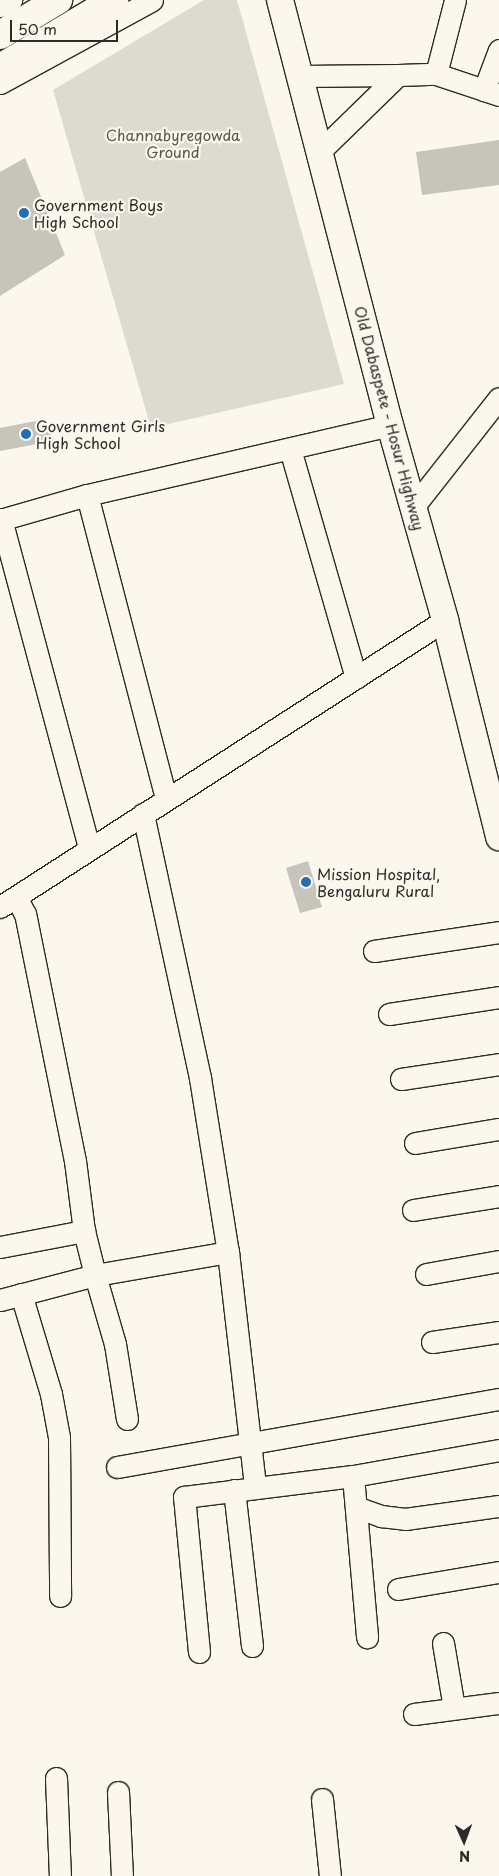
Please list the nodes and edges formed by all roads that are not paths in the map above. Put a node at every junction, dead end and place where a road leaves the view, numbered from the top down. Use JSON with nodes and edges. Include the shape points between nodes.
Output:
{"nodes":[{"id":1,"x":10,"y":0,"type":"edge"},
{"id":2,"x":58,"y":0,"type":"edge"},
{"id":3,"x":114,"y":0,"type":"edge"},
{"id":4,"x":152,"y":0,"type":"edge"},
{"id":5,"x":280,"y":0,"type":"edge"},
{"id":6,"x":455,"y":0,"type":"edge"},
{"id":7,"x":0,"y":6,"type":"edge"},
{"id":8,"x":0,"y":35,"type":"edge"},
{"id":9,"x":499,"y":50,"type":"edge"},
{"id":10,"x":0,"y":68,"type":"edge"},
{"id":11,"x":436,"y":74,"type":"junction"},
{"id":12,"x":398,"y":75,"type":"junction"},
{"id":13,"x":300,"y":76,"type":"junction"},
{"id":14,"x":0,"y":83,"type":"edge"},
{"id":15,"x":491,"y":92,"type":"edge"},
{"id":16,"x":319,"y":152,"type":"junction"},
{"id":17,"x":499,"y":398,"type":"edge"},
{"id":18,"x":390,"y":425,"type":"junction"},
{"id":19,"x":290,"y":448,"type":"junction"},
{"id":20,"x":87,"y":495,"type":"junction"},
{"id":21,"x":414,"y":506,"type":"junction"},
{"id":22,"x":0,"y":520,"type":"edge"},
{"id":23,"x":445,"y":620,"type":"junction"},
{"id":24,"x":356,"y":678,"type":"junction"},
{"id":25,"x":166,"y":799,"type":"junction"},
{"id":26,"x":143,"y":814,"type":"junction"},
{"id":27,"x":499,"y":837,"type":"edge"},
{"id":28,"x":88,"y":848,"type":"junction"},
{"id":29,"x":8,"y":902,"type":"edge"},
{"id":30,"x":499,"y":932,"type":"edge"},
{"id":31,"x":374,"y":951,"type":"dead end"},
{"id":32,"x":499,"y":997,"type":"edge"},
{"id":33,"x":389,"y":1014,"type":"dead end"},
{"id":34,"x":499,"y":1064,"type":"edge"},
{"id":35,"x":401,"y":1079,"type":"dead end"},
{"id":36,"x":499,"y":1129,"type":"edge"},
{"id":37,"x":415,"y":1142,"type":"dead end"},
{"id":38,"x":499,"y":1196,"type":"edge"},
{"id":39,"x":413,"y":1210,"type":"dead end"},
{"id":40,"x":84,"y":1231,"type":"junction"},
{"id":41,"x":0,"y":1247,"type":"edge"},
{"id":42,"x":228,"y":1252,"type":"junction"},
{"id":43,"x":499,"y":1261,"type":"edge"},
{"id":44,"x":426,"y":1274,"type":"dead end"},
{"id":45,"x":95,"y":1275,"type":"junction"},
{"id":46,"x":21,"y":1294,"type":"junction"},
{"id":47,"x":0,"y":1300,"type":"edge"},
{"id":48,"x":499,"y":1332,"type":"edge"},
{"id":49,"x":432,"y":1342,"type":"dead end"},
{"id":50,"x":499,"y":1400,"type":"edge"},
{"id":51,"x":127,"y":1419,"type":"dead end"},
{"id":52,"x":250,"y":1443,"type":"junction"},
{"id":53,"x":499,"y":1450,"type":"edge"},
{"id":54,"x":117,"y":1466,"type":"dead end"},
{"id":55,"x":353,"y":1476,"type":"junction"},
{"id":56,"x":255,"y":1487,"type":"junction"},
{"id":57,"x":234,"y":1490,"type":"junction"},
{"id":58,"x":499,"y":1506,"type":"edge"},
{"id":59,"x":356,"y":1507,"type":"junction"},
{"id":60,"x":499,"y":1572,"type":"edge"},
{"id":61,"x":398,"y":1589,"type":"dead end"},
{"id":62,"x":60,"y":1596,"type":"dead end"},
{"id":63,"x":367,"y":1637,"type":"dead end"},
{"id":64,"x":443,"y":1643,"type":"dead end"},
{"id":65,"x":252,"y":1646,"type":"dead end"},
{"id":66,"x":199,"y":1652,"type":"dead end"},
{"id":67,"x":499,"y":1702,"type":"edge"},
{"id":68,"x":454,"y":1708,"type":"junction"},
{"id":69,"x":414,"y":1714,"type":"dead end"},
{"id":70,"x":56,"y":1778,"type":"dead end"},
{"id":71,"x":118,"y":1792,"type":"dead end"},
{"id":72,"x":322,"y":1799,"type":"dead end"},
{"id":73,"x":60,"y":1876,"type":"edge"},
{"id":74,"x":122,"y":1876,"type":"edge"},
{"id":75,"x":330,"y":1876,"type":"edge"}],
"edges":[{"from":1,"to":7,"type":"street"},
{"from":2,"to":8,"type":"highway"},
{"from":3,"to":10,"type":"highway"},
{"from":4,"to":14,"type":"street"},
{"from":5,"to":13,"type":"main road","name":"Old Dabaspete - Hosur Highway"},
{"from":6,"to":11,"type":"street"},
{"from":9,"to":15,"type":"street"},
{"from":11,"to":12,"type":"street"},
{"from":11,"to":15,"type":"street"},
{"from":12,"to":13,"type":"street"},
{"from":12,"to":16,"type":"street"},
{"from":13,"to":16,"type":"main road","name":"Old Dabaspete - Hosur Highway"},
{"from":16,"to":18,"type":"main road","name":"Old Dabaspete - Hosur Highway"},
{"from":17,"to":21,"type":"street"},
{"from":18,"to":19,"type":"street"},
{"from":18,"to":21,"type":"main road","name":"Old Dabaspete - Hosur Highway"},
{"from":19,"to":20,"type":"street"},
{"from":19,"to":24,"type":"street"},
{"from":20,"to":22,"type":"street"},
{"from":20,"to":25,"type":"street"},
{"from":21,"to":23,"type":"main road","name":"Old Dabaspete - Hosur Highway"},
{"from":22,"to":28,"type":"street"},
{"from":23,"to":24,"type":"street"},
{"from":23,"to":27,"type":"main road","name":"Old Dabaspete - Hosur Highway"},
{"from":24,"to":25,"type":"street"},
{"from":25,"to":26,"type":"street"},
{"from":26,"to":28,"type":"street"},
{"from":26,"to":42,"type":"street","via":[[200,1078]]},
{"from":28,"to":29,"type":"street"},
{"from":29,"to":40,"type":"street","via":[[25,914],[74,1161]]},
{"from":30,"to":31,"type":"street"},
{"from":32,"to":33,"type":"street"},
{"from":34,"to":35,"type":"street"},
{"from":36,"to":37,"type":"street"},
{"from":38,"to":39,"type":"street"},
{"from":40,"to":41,"type":"street"},
{"from":40,"to":45,"type":"street"},
{"from":42,"to":45,"type":"street"},
{"from":42,"to":52,"type":"street"},
{"from":43,"to":44,"type":"street"},
{"from":45,"to":46,"type":"street"},
{"from":45,"to":51,"type":"street","via":[[115,1344]]},
{"from":46,"to":47,"type":"street"},
{"from":46,"to":62,"type":"street","via":[[51,1394],[58,1438]]},
{"from":48,"to":49,"type":"street"},
{"from":50,"to":52,"type":"street"},
{"from":52,"to":54,"type":"street"},
{"from":52,"to":56,"type":"street"},
{"from":53,"to":55,"type":"street"},
{"from":55,"to":56,"type":"street"},
{"from":55,"to":59,"type":"street"},
{"from":56,"to":57,"type":"street"},
{"from":57,"to":65,"type":"street"},
{"from":57,"to":66,"type":"street","via":[[184,1497]]},
{"from":58,"to":59,"type":"street","via":[[405,1519],[380,1516]]},
{"from":59,"to":63,"type":"street"},
{"from":60,"to":61,"type":"street"},
{"from":64,"to":68,"type":"street"},
{"from":67,"to":68,"type":"street"},
{"from":68,"to":69,"type":"street"},
{"from":70,"to":73,"type":"street"},
{"from":71,"to":74,"type":"street"},
{"from":72,"to":75,"type":"street"}]}
